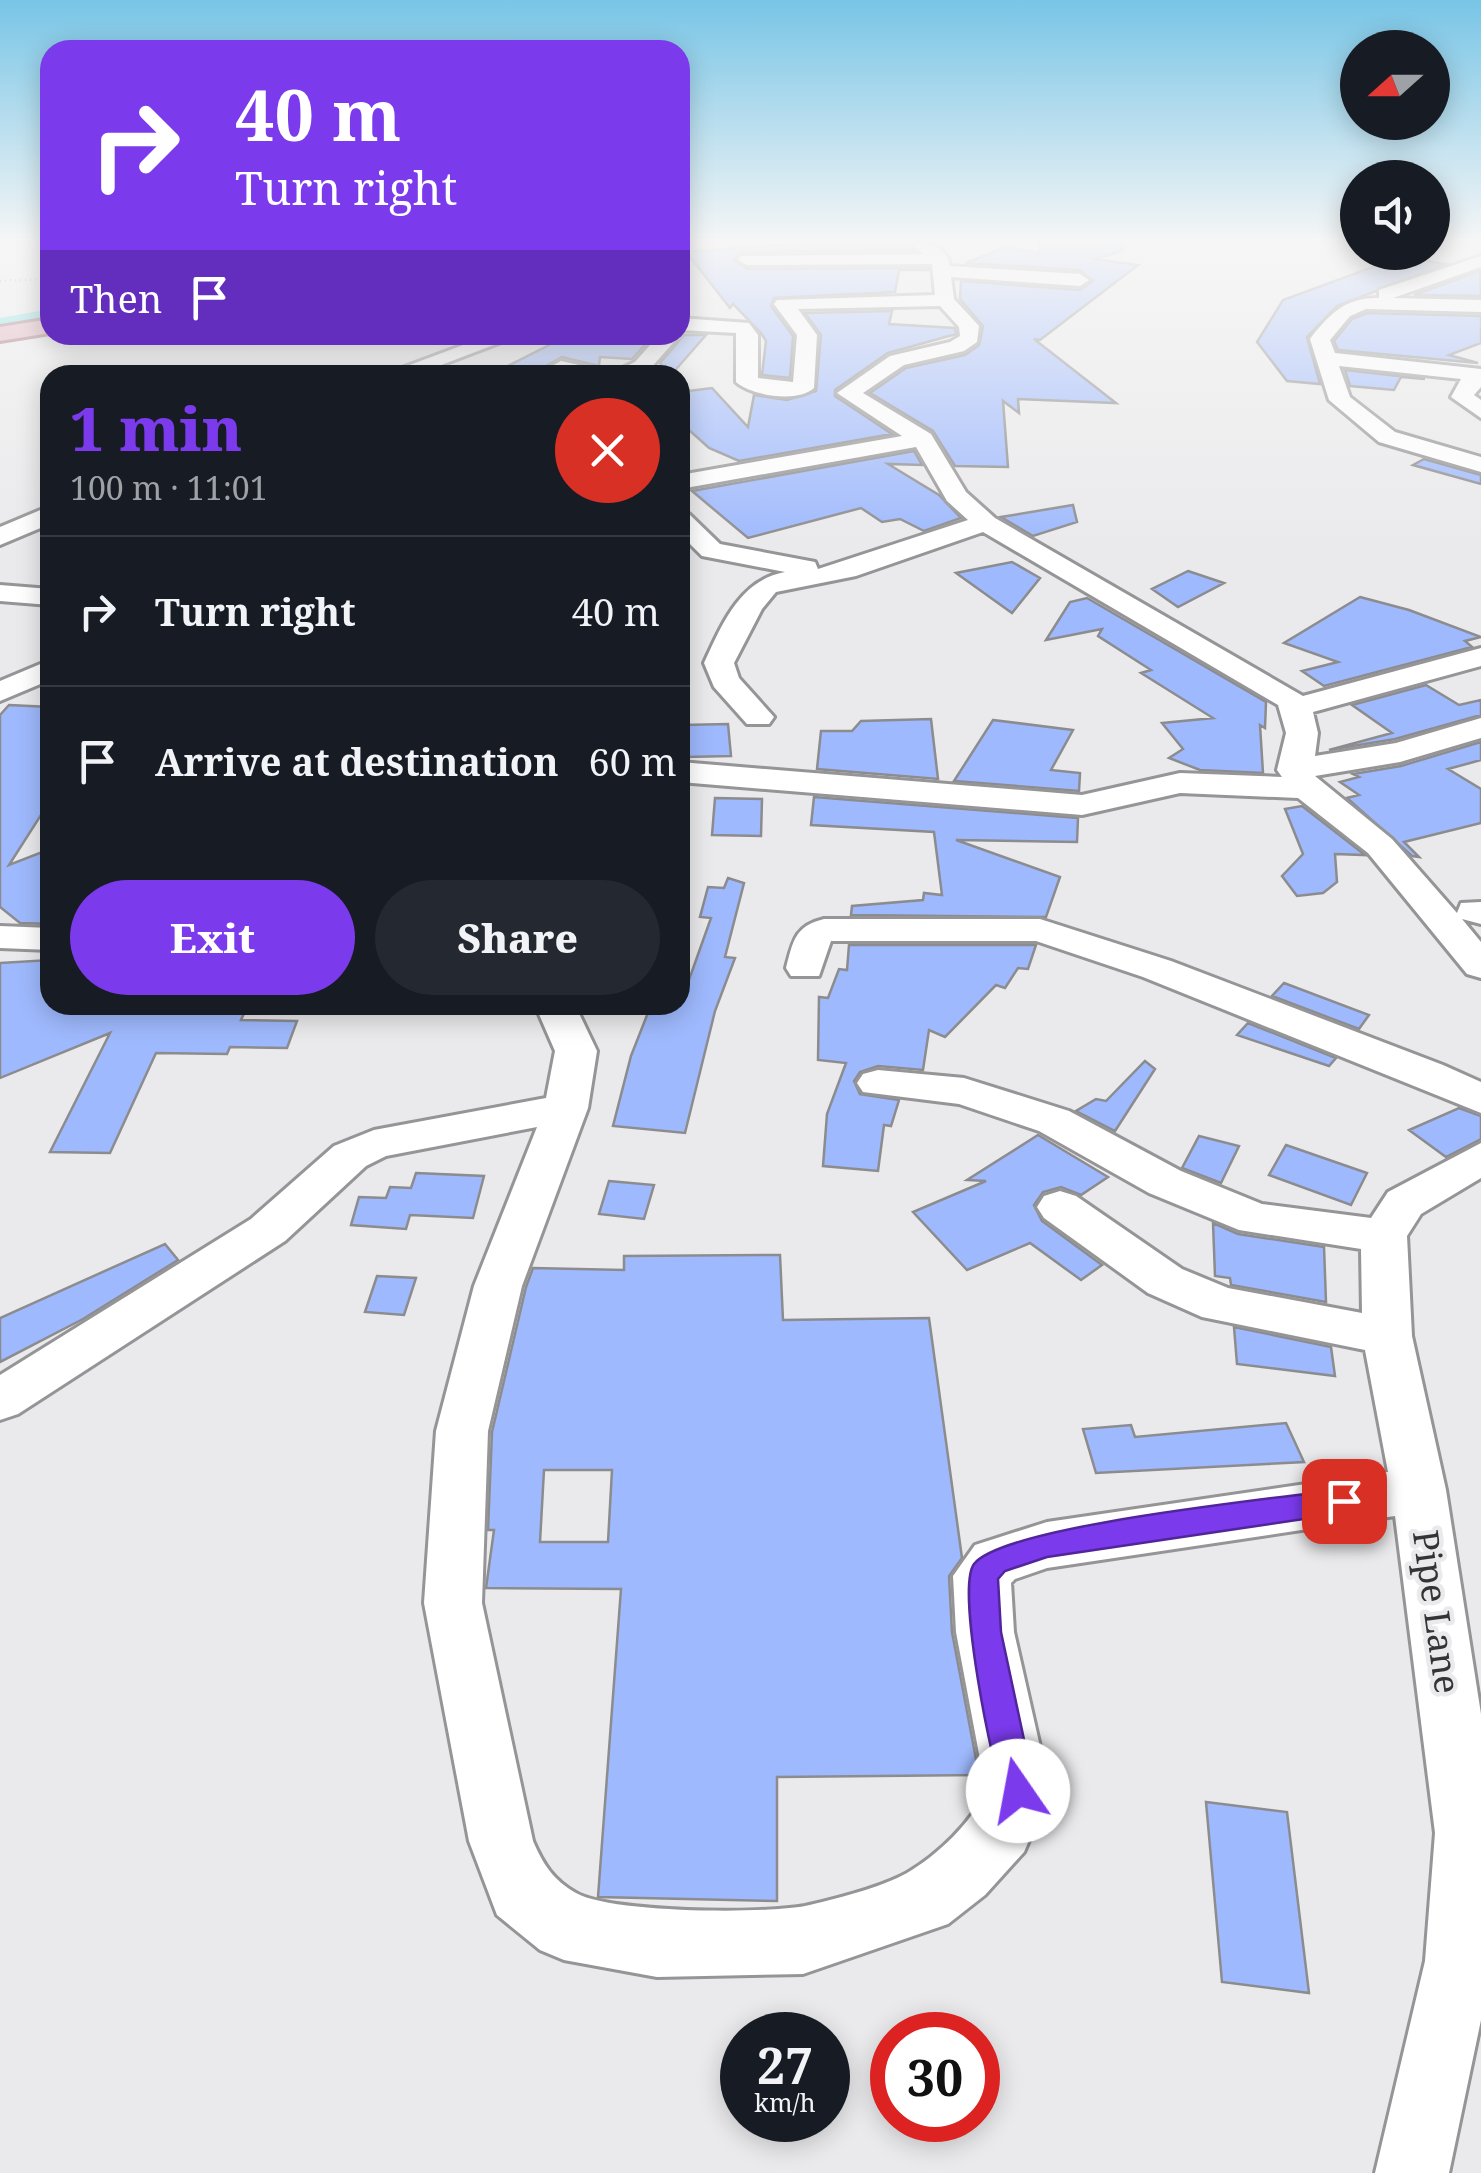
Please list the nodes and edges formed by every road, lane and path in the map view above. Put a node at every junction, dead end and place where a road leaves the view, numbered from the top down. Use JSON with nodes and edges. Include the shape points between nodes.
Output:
{"nodes":[{"id":1,"x":748,"y":344,"type":"edge"},
{"id":2,"x":806,"y":344,"type":"edge"},
{"id":3,"x":961,"y":344,"type":"edge"},
{"id":4,"x":1322,"y":344,"type":"edge"},
{"id":5,"x":481,"y":345,"type":"edge"},
{"id":6,"x":661,"y":345,"type":"edge"},
{"id":7,"x":1454,"y":349,"type":"dead end"},
{"id":8,"x":1481,"y":357,"type":"edge"},
{"id":9,"x":1327,"y":358,"type":"junction"},
{"id":10,"x":423,"y":365,"type":"edge"},
{"id":11,"x":643,"y":365,"type":"edge"},
{"id":12,"x":1481,"y":377,"type":"edge"},
{"id":13,"x":803,"y":388,"type":"junction"},
{"id":14,"x":848,"y":393,"type":"junction"},
{"id":15,"x":1481,"y":411,"type":"edge"},
{"id":16,"x":923,"y":439,"type":"junction"},
{"id":17,"x":1481,"y":465,"type":"edge"},
{"id":18,"x":690,"y":480,"type":"edge"},
{"id":19,"x":40,"y":519,"type":"edge"},
{"id":20,"x":986,"y":523,"type":"junction"},
{"id":21,"x":690,"y":529,"type":"edge"},
{"id":22,"x":0,"y":538,"type":"edge"},
{"id":23,"x":840,"y":571,"type":"junction"},
{"id":24,"x":0,"y":593,"type":"edge"},
{"id":25,"x":40,"y":596,"type":"edge"},
{"id":26,"x":1481,"y":657,"type":"edge"},
{"id":27,"x":40,"y":674,"type":"edge"},
{"id":28,"x":0,"y":692,"type":"edge"},
{"id":29,"x":1297,"y":707,"type":"junction"},
{"id":30,"x":758,"y":716,"type":"dead end"},
{"id":31,"x":1481,"y":728,"type":"edge"},
{"id":32,"x":690,"y":773,"type":"edge"},
{"id":33,"x":1299,"y":779,"type":"junction"},
{"id":34,"x":1470,"y":914,"type":"edge"},
{"id":35,"x":0,"y":937,"type":"edge"},
{"id":36,"x":40,"y":939,"type":"edge"},
{"id":37,"x":1481,"y":966,"type":"edge"},
{"id":38,"x":804,"y":968,"type":"dead end"},
{"id":39,"x":560,"y":1015,"type":"edge"},
{"id":40,"x":878,"y":1082,"type":"dead end"},
{"id":41,"x":1481,"y":1099,"type":"edge"},
{"id":42,"x":566,"y":1108,"type":"junction"},
{"id":43,"x":1481,"y":1158,"type":"edge"},
{"id":44,"x":1060,"y":1207,"type":"dead end"},
{"id":45,"x":1384,"y":1236,"type":"junction"},
{"id":46,"x":1387,"y":1336,"type":"junction"},
{"id":47,"x":0,"y":1400,"type":"edge"},
{"id":48,"x":1418,"y":1490,"type":"junction"},
{"id":49,"x":1412,"y":2173,"type":"edge"}],
"edges":[{"from":1,"to":13,"type":"street","via":[[747,382]]},
{"from":2,"to":13,"type":"street"},
{"from":3,"to":14,"type":"street","via":[[896,360]]},
{"from":4,"to":9,"type":"street"},
{"from":5,"to":10,"type":"street"},
{"from":6,"to":11,"type":"street"},
{"from":7,"to":8,"type":"street"},
{"from":9,"to":12,"type":"street"},
{"from":9,"to":17,"type":"street","via":[[1340,400],[1387,436]]},
{"from":12,"to":15,"type":"street","via":[[1462,396]]},
{"from":13,"to":14,"type":"street"},
{"from":14,"to":16,"type":"street"},
{"from":16,"to":18,"type":"street"},
{"from":16,"to":20,"type":"street","via":[[956,496]]},
{"from":19,"to":22,"type":"street"},
{"from":20,"to":23,"type":"street"},
{"from":20,"to":29,"type":"street"},
{"from":21,"to":23,"type":"street","via":[[712,550]]},
{"from":23,"to":30,"type":"street","via":[[766,585],[730,636],[718,663]]},
{"from":24,"to":25,"type":"street"},
{"from":26,"to":29,"type":"street"},
{"from":27,"to":28,"type":"street"},
{"from":29,"to":33,"type":"street"},
{"from":31,"to":33,"type":"street"},
{"from":32,"to":33,"type":"street","via":[[1082,805],[1180,783]]},
{"from":33,"to":34,"type":"street"},
{"from":34,"to":37,"type":"street"},
{"from":35,"to":36,"type":"street"},
{"from":38,"to":41,"type":"street","via":[[813,936],[824,930],[1040,930],[1193,983]]},
{"from":39,"to":42,"type":"street","via":[[576,1051]]},
{"from":40,"to":45,"type":"street","via":[[964,1091],[1054,1120],[1166,1182],[1255,1219]]},
{"from":42,"to":47,"type":"street","via":[[374,1144],[350,1156],[268,1230]]},
{"from":42,"to":48,"type":"street","via":[[498,1286],[462,1431],[454,1602],[501,1841],[522,1892],[564,1926],[657,1943],[802,1940],[924,1901],[1001,1830],[1018,1791],[986,1632],[982,1576],[994,1562],[1047,1545]]},
{"from":43,"to":45,"type":"street","via":[[1404,1202]]},
{"from":44,"to":46,"type":"street","via":[[1165,1281],[1219,1304]]},
{"from":45,"to":46,"type":"street","name":"Pipe Lane"},
{"from":46,"to":48,"type":"street","name":"Pipe Lane"},
{"from":48,"to":49,"type":"street","name":"Pipe Lane","via":[[1467,1833],[1459,1961]]}]}
